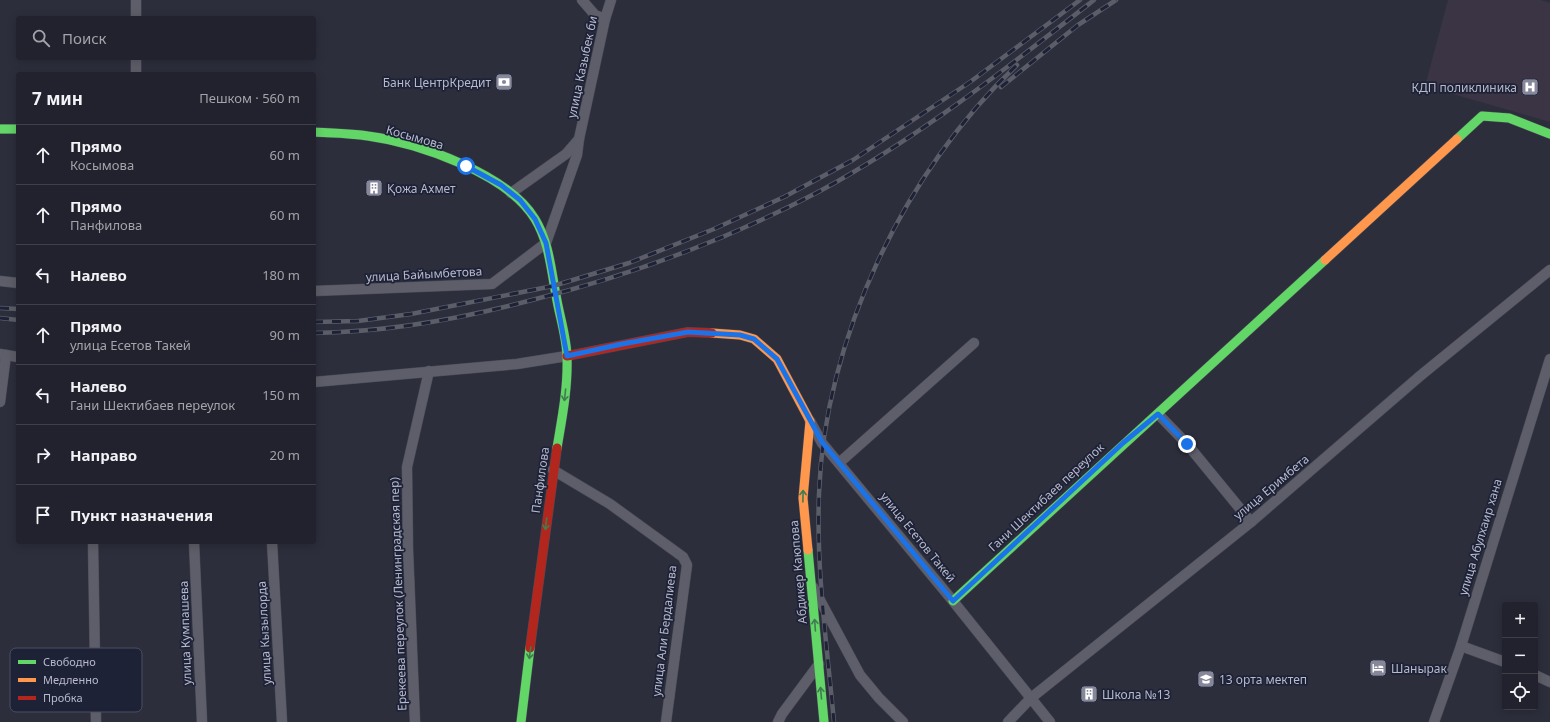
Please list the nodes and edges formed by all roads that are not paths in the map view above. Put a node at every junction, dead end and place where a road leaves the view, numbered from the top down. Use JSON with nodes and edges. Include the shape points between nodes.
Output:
{"nodes":[{"id":1,"x":136,"y":0,"type":"edge"},
{"id":2,"x":582,"y":0,"type":"edge"},
{"id":3,"x":611,"y":0,"type":"edge"},
{"id":4,"x":136,"y":16,"type":"edge"},
{"id":5,"x":605,"y":19,"type":"junction"},
{"id":6,"x":136,"y":60,"type":"edge"},
{"id":7,"x":136,"y":72,"type":"edge"},
{"id":8,"x":0,"y":129,"type":"edge"},
{"id":9,"x":16,"y":129,"type":"edge"},
{"id":10,"x":316,"y":132,"type":"edge"},
{"id":11,"x":1550,"y":134,"type":"edge"},
{"id":12,"x":579,"y":139,"type":"junction"},
{"id":13,"x":511,"y":193,"type":"junction"},
{"id":14,"x":546,"y":243,"type":"junction"},
{"id":15,"x":1550,"y":270,"type":"edge"},
{"id":16,"x":0,"y":281,"type":"edge"},
{"id":17,"x":16,"y":283,"type":"edge"},
{"id":18,"x":316,"y":291,"type":"edge"},
{"id":19,"x":974,"y":343,"type":"dead end"},
{"id":20,"x":3,"y":354,"type":"edge"},
{"id":21,"x":567,"y":356,"type":"junction"},
{"id":22,"x":16,"y":357,"type":"edge"},
{"id":23,"x":1550,"y":359,"type":"edge"},
{"id":24,"x":429,"y":371,"type":"junction"},
{"id":25,"x":316,"y":382,"type":"edge"},
{"id":26,"x":0,"y":402,"type":"edge"},
{"id":27,"x":1158,"y":414,"type":"junction"},
{"id":28,"x":810,"y":421,"type":"junction"},
{"id":29,"x":840,"y":463,"type":"junction"},
{"id":30,"x":553,"y":470,"type":"junction"},
{"id":31,"x":1251,"y":522,"type":"junction"},
{"id":32,"x":93,"y":544,"type":"edge"},
{"id":33,"x":194,"y":544,"type":"edge"},
{"id":34,"x":272,"y":544,"type":"edge"},
{"id":35,"x":812,"y":585,"type":"junction"},
{"id":36,"x":953,"y":601,"type":"junction"},
{"id":37,"x":1461,"y":646,"type":"junction"},
{"id":38,"x":95,"y":648,"type":"edge"},
{"id":39,"x":1502,"y":661,"type":"edge"},
{"id":40,"x":819,"y":664,"type":"junction"},
{"id":41,"x":1538,"y":676,"type":"edge"},
{"id":42,"x":1550,"y":682,"type":"edge"},
{"id":43,"x":1031,"y":698,"type":"junction"},
{"id":44,"x":96,"y":712,"type":"edge"},
{"id":45,"x":96,"y":722,"type":"edge"},
{"id":46,"x":202,"y":722,"type":"edge"},
{"id":47,"x":282,"y":722,"type":"edge"},
{"id":48,"x":415,"y":722,"type":"edge"},
{"id":49,"x":521,"y":722,"type":"edge"},
{"id":50,"x":666,"y":722,"type":"edge"},
{"id":51,"x":778,"y":722,"type":"edge"},
{"id":52,"x":824,"y":722,"type":"edge"},
{"id":53,"x":903,"y":722,"type":"edge"},
{"id":54,"x":1008,"y":722,"type":"edge"},
{"id":55,"x":1050,"y":722,"type":"edge"},
{"id":56,"x":1434,"y":722,"type":"edge"}],
"edges":[{"from":1,"to":4,"type":"street"},
{"from":2,"to":5,"type":"street","via":[[595,15]]},
{"from":3,"to":5,"type":"street","name":"улица Казыбек би"},
{"from":5,"to":12,"type":"street","name":"улица Казыбек би"},
{"from":6,"to":7,"type":"street"},
{"from":8,"to":9,"type":"street"},
{"from":10,"to":13,"type":"street","name":"Косымова","via":[[369,136],[420,148],[466,166]]},
{"from":11,"to":27,"type":"street","name":"Гани Шектибаев переулок","via":[[1506,117],[1482,116]]},
{"from":12,"to":13,"type":"street","name":"улица Казыбек би","via":[[566,154]]},
{"from":12,"to":14,"type":"street","name":"улица Казыбек би","via":[[577,155]]},
{"from":13,"to":14,"type":"street","name":"Косымова","via":[[535,219]]},
{"from":14,"to":18,"type":"street","name":"улица Байымбетова","via":[[492,284]]},
{"from":14,"to":21,"type":"street","name":"Панфилова"},
{"from":15,"to":31,"type":"street","name":"улица Еримбета","via":[[1420,376]]},
{"from":16,"to":17,"type":"street"},
{"from":19,"to":29,"type":"street"},
{"from":20,"to":22,"type":"street"},
{"from":20,"to":26,"type":"street"},
{"from":21,"to":24,"type":"street","via":[[517,364]]},
{"from":21,"to":28,"type":"street","via":[[688,332],[740,335],[754,339],[777,359]]},
{"from":21,"to":30,"type":"street","name":"Панфилова","one_way":true,"via":[[566,394]]},
{"from":23,"to":37,"type":"street","name":"улица Абулхаир хана"},
{"from":24,"to":25,"type":"street"},
{"from":24,"to":48,"type":"street","name":"Ерекеева переулок (Ленинградская пер)","via":[[408,467]]},
{"from":27,"to":31,"type":"street","via":[[1187,444]]},
{"from":27,"to":36,"type":"street","name":"Гани Шектибаев переулок","via":[[1123,443]]},
{"from":28,"to":29,"type":"street","name":"улица Есетов Такей","via":[[822,442]]},
{"from":35,"to":28,"type":"street","name":"Абдикер Каюпова","one_way":true,"via":[[803,498]]},
{"from":29,"to":36,"type":"street","name":"улица Есетов Такей"},
{"from":30,"to":49,"type":"street","name":"Панфилова","one_way":true},
{"from":30,"to":50,"type":"street","name":"улица Али Бердалиева","via":[[610,504],[686,561]]},
{"from":31,"to":43,"type":"street","name":"улица Еримбета"},
{"from":32,"to":38,"type":"street"},
{"from":33,"to":46,"type":"street","name":"улица Кумпашева"},
{"from":34,"to":47,"type":"street","name":"улица Кызылорда"},
{"from":40,"to":35,"type":"street","name":"Абдикер Каюпова","one_way":true},
{"from":35,"to":53,"type":"street","via":[[860,675]]},
{"from":36,"to":43,"type":"street","name":"улица Есетов Такей"},
{"from":37,"to":39,"type":"street"},
{"from":37,"to":56,"type":"street","name":"улица Абулхаир хана"},
{"from":40,"to":51,"type":"street"},
{"from":52,"to":40,"type":"street","name":"Абдикер Каюпова","one_way":true},
{"from":41,"to":42,"type":"street"},
{"from":43,"to":54,"type":"street","name":"улица Еримбета"},
{"from":43,"to":55,"type":"street","name":"улица Есетов Такей"},
{"from":44,"to":45,"type":"street"}]}
